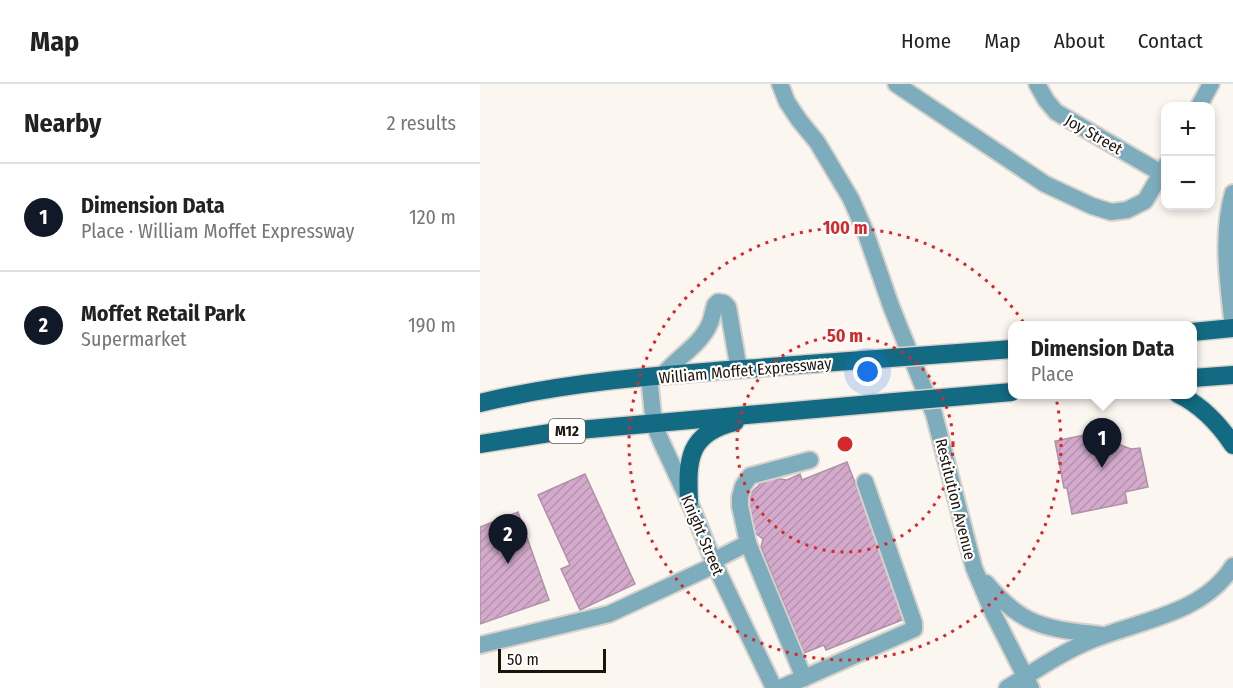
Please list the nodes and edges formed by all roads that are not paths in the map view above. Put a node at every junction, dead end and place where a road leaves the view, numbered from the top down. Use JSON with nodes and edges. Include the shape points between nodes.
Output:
{"nodes":[{"id":1,"x":780,"y":84,"type":"edge"},
{"id":2,"x":896,"y":84,"type":"edge"},
{"id":3,"x":1037,"y":84,"type":"edge"},
{"id":4,"x":1211,"y":84,"type":"edge"},
{"id":5,"x":1200,"y":102,"type":"edge"},
{"id":6,"x":1161,"y":168,"type":"edge"},
{"id":7,"x":1161,"y":173,"type":"edge"},
{"id":8,"x":1233,"y":193,"type":"edge"},
{"id":9,"x":1233,"y":327,"type":"edge"},
{"id":10,"x":1197,"y":331,"type":"edge"},
{"id":11,"x":1006,"y":349,"type":"edge"},
{"id":12,"x":739,"y":370,"type":"junction"},
{"id":13,"x":1233,"y":375,"type":"edge"},
{"id":14,"x":656,"y":377,"type":"junction"},
{"id":15,"x":1197,"y":378,"type":"edge"},
{"id":16,"x":1008,"y":392,"type":"edge"},
{"id":17,"x":1186,"y":399,"type":"edge"},
{"id":18,"x":480,"y":404,"type":"edge"},
{"id":19,"x":780,"y":412,"type":"junction"},
{"id":20,"x":654,"y":424,"type":"junction"},
{"id":21,"x":480,"y":444,"type":"edge"},
{"id":22,"x":1233,"y":445,"type":"edge"},
{"id":23,"x":810,"y":460,"type":"dead end"},
{"id":24,"x":865,"y":482,"type":"dead end"},
{"id":25,"x":689,"y":501,"type":"junction"},
{"id":26,"x":748,"y":543,"type":"junction"},
{"id":27,"x":714,"y":563,"type":"junction"},
{"id":28,"x":1233,"y":566,"type":"edge"},
{"id":29,"x":974,"y":568,"type":"junction"},
{"id":30,"x":1104,"y":635,"type":"junction"},
{"id":31,"x":480,"y":645,"type":"edge"},
{"id":32,"x":804,"y":678,"type":"junction"},
{"id":33,"x":1028,"y":683,"type":"edge"},
{"id":34,"x":774,"y":688,"type":"edge"},
{"id":35,"x":780,"y":688,"type":"edge"},
{"id":36,"x":1007,"y":688,"type":"edge"}],
"edges":[{"from":1,"to":29,"type":"street","name":"Restitution Avenue","via":[[798,120],[817,142],[851,199],[865,231],[934,414]]},
{"from":2,"to":7,"type":"street","via":[[1046,184],[1110,212],[1127,210],[1146,200]]},
{"from":3,"to":6,"type":"street","name":"Joy Street","via":[[1056,112]]},
{"from":4,"to":5,"type":"street"},
{"from":8,"to":9,"type":"street","via":[[1228,210],[1227,248]]},
{"from":9,"to":10,"type":"main road"},
{"from":11,"to":12,"type":"main road","name":"William Moffet Expressway","bridge":true},
{"from":12,"to":14,"type":"main road","name":"William Moffet Expressway"},
{"from":12,"to":14,"type":"street","via":[[728,307],[718,302],[703,334]]},
{"from":13,"to":15,"type":"main road"},
{"from":14,"to":18,"type":"main road","name":"William Moffet Expressway","via":[[548,389]]},
{"from":14,"to":20,"type":"street","name":"Knight Street"},
{"from":16,"to":19,"type":"main road","number":"M12","bridge":true},
{"from":17,"to":22,"type":"main road","via":[[1200,408]]},
{"from":19,"to":20,"type":"main road","number":"M12"},
{"from":19,"to":25,"type":"main road","via":[[723,425],[702,438],[690,461]]},
{"from":20,"to":21,"type":"main road","number":"M12","via":[[556,432]]},
{"from":20,"to":25,"type":"street","name":"Knight Street"},
{"from":23,"to":26,"type":"street","via":[[750,476],[740,497]]},
{"from":24,"to":32,"type":"street","via":[[914,629]]},
{"from":25,"to":27,"type":"street","name":"Knight Street"},
{"from":26,"to":27,"type":"street"},
{"from":26,"to":32,"type":"street"},
{"from":27,"to":31,"type":"street","via":[[609,614]]},
{"from":27,"to":34,"type":"street","name":"Knight Street"},
{"from":28,"to":30,"type":"street","via":[[1201,600]]},
{"from":29,"to":30,"type":"street","via":[[1000,600],[1032,622],[1052,629]]},
{"from":29,"to":33,"type":"street","name":"Restitution Avenue"},
{"from":30,"to":33,"type":"street","via":[[1080,645]]},
{"from":32,"to":35,"type":"street"},
{"from":33,"to":36,"type":"street"}]}
